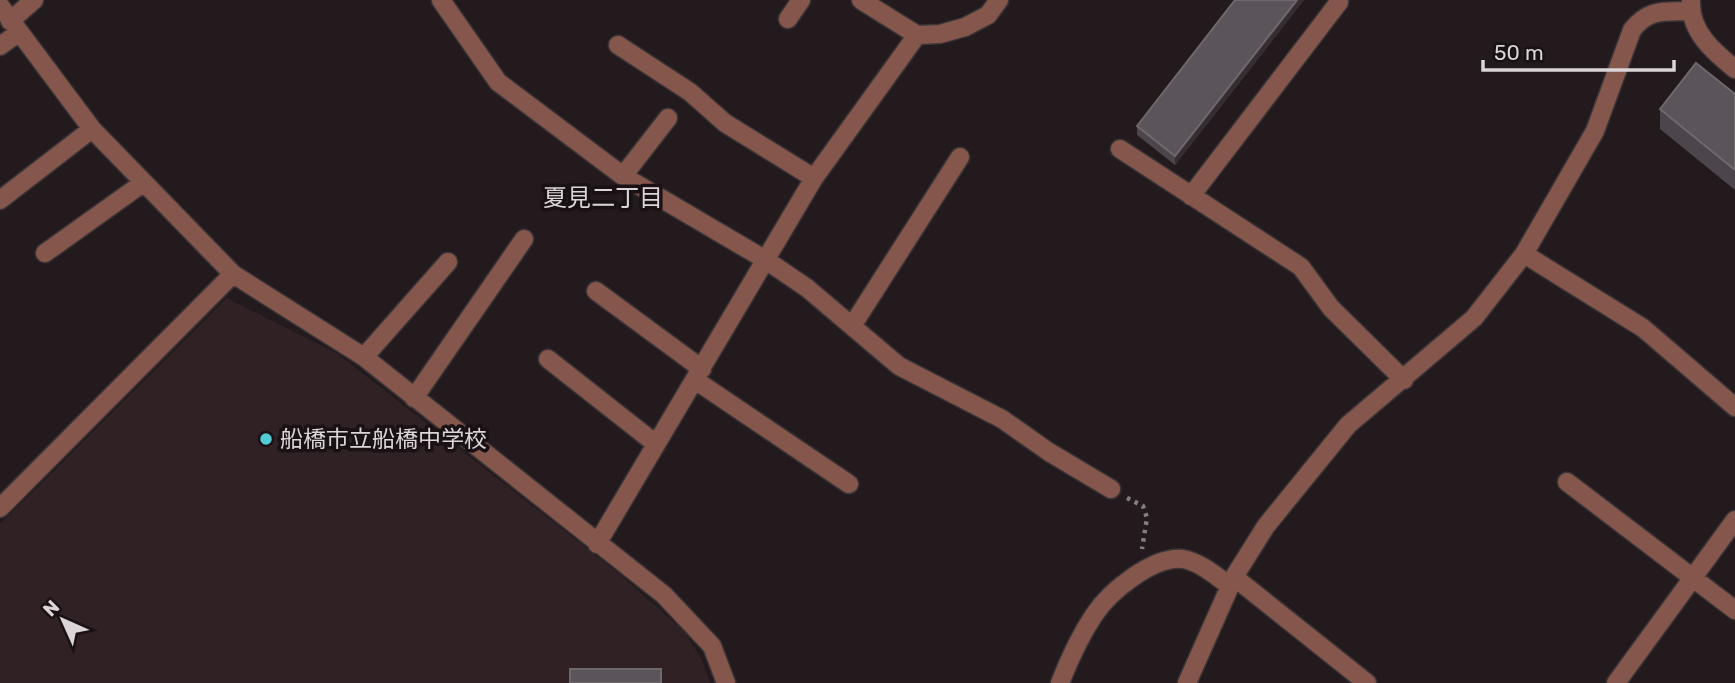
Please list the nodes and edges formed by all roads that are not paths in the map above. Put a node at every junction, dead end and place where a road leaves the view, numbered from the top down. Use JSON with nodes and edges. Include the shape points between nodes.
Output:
{"nodes":[{"id":1,"x":34,"y":0,"type":"edge"},
{"id":2,"x":441,"y":0,"type":"edge"},
{"id":3,"x":801,"y":0,"type":"edge"},
{"id":4,"x":861,"y":0,"type":"edge"},
{"id":5,"x":999,"y":0,"type":"edge"},
{"id":6,"x":1339,"y":2,"type":"dead end"},
{"id":7,"x":1690,"y":6,"type":"edge"},
{"id":8,"x":788,"y":19,"type":"dead end"},
{"id":9,"x":9,"y":20,"type":"edge"},
{"id":10,"x":917,"y":35,"type":"junction"},
{"id":11,"x":618,"y":45,"type":"dead end"},
{"id":12,"x":0,"y":46,"type":"edge"},
{"id":13,"x":1735,"y":69,"type":"edge"},
{"id":14,"x":668,"y":118,"type":"dead end"},
{"id":15,"x":92,"y":129,"type":"junction"},
{"id":16,"x":1120,"y":149,"type":"dead end"},
{"id":17,"x":960,"y":157,"type":"dead end"},
{"id":18,"x":623,"y":176,"type":"junction"},
{"id":19,"x":814,"y":178,"type":"junction"},
{"id":20,"x":143,"y":183,"type":"junction"},
{"id":21,"x":1191,"y":196,"type":"junction"},
{"id":22,"x":0,"y":200,"type":"edge"},
{"id":23,"x":524,"y":239,"type":"dead end"},
{"id":24,"x":45,"y":253,"type":"dead end"},
{"id":25,"x":1524,"y":254,"type":"junction"},
{"id":26,"x":766,"y":260,"type":"junction"},
{"id":27,"x":448,"y":262,"type":"dead end"},
{"id":28,"x":233,"y":274,"type":"junction"},
{"id":29,"x":596,"y":291,"type":"dead end"},
{"id":30,"x":852,"y":326,"type":"junction"},
{"id":31,"x":364,"y":357,"type":"junction"},
{"id":32,"x":548,"y":359,"type":"dead end"},
{"id":33,"x":698,"y":374,"type":"junction"},
{"id":34,"x":1404,"y":380,"type":"junction"},
{"id":35,"x":414,"y":398,"type":"junction"},
{"id":36,"x":1735,"y":407,"type":"edge"},
{"id":37,"x":656,"y":444,"type":"junction"},
{"id":38,"x":1567,"y":482,"type":"dead end"},
{"id":39,"x":849,"y":484,"type":"dead end"},
{"id":40,"x":1111,"y":489,"type":"road end"},
{"id":41,"x":0,"y":508,"type":"edge"},
{"id":42,"x":1735,"y":520,"type":"edge"},
{"id":43,"x":597,"y":544,"type":"junction"},
{"id":44,"x":1692,"y":579,"type":"junction"},
{"id":45,"x":1232,"y":582,"type":"junction"},
{"id":46,"x":1735,"y":610,"type":"edge"},
{"id":47,"x":726,"y":683,"type":"edge"},
{"id":48,"x":1060,"y":683,"type":"edge"},
{"id":49,"x":1187,"y":683,"type":"edge"},
{"id":50,"x":1367,"y":683,"type":"edge"},
{"id":51,"x":1616,"y":683,"type":"edge"}],
"edges":[{"from":1,"to":9,"type":"street"},
{"from":2,"to":18,"type":"street","via":[[498,82]]},
{"from":3,"to":8,"type":"street"},
{"from":4,"to":10,"type":"street"},
{"from":5,"to":10,"type":"street","via":[[988,15],[965,27]]},
{"from":6,"to":21,"type":"street"},
{"from":7,"to":13,"type":"street","via":[[1705,42]]},
{"from":7,"to":25,"type":"street","via":[[1648,14],[1632,30],[1595,131]]},
{"from":9,"to":12,"type":"street"},
{"from":9,"to":15,"type":"street"},
{"from":10,"to":19,"type":"street"},
{"from":11,"to":19,"type":"street","via":[[690,92],[725,123]]},
{"from":14,"to":18,"type":"street"},
{"from":15,"to":20,"type":"street"},
{"from":15,"to":22,"type":"street"},
{"from":16,"to":21,"type":"street"},
{"from":17,"to":30,"type":"street"},
{"from":18,"to":26,"type":"street"},
{"from":19,"to":26,"type":"street"},
{"from":20,"to":24,"type":"street"},
{"from":20,"to":28,"type":"street"},
{"from":21,"to":34,"type":"street","via":[[1301,267],[1331,308]]},
{"from":23,"to":35,"type":"street"},
{"from":25,"to":34,"type":"street","via":[[1474,318]]},
{"from":25,"to":36,"type":"street","via":[[1643,328]]},
{"from":26,"to":30,"type":"street"},
{"from":26,"to":33,"type":"street"},
{"from":27,"to":31,"type":"street"},
{"from":28,"to":31,"type":"street"},
{"from":28,"to":41,"type":"street"},
{"from":29,"to":33,"type":"street"},
{"from":30,"to":40,"type":"street","via":[[899,366],[1002,419]]},
{"from":31,"to":35,"type":"street"},
{"from":32,"to":37,"type":"street"},
{"from":33,"to":37,"type":"street"},
{"from":33,"to":39,"type":"street"},
{"from":34,"to":45,"type":"street","via":[[1348,425],[1266,526]]},
{"from":35,"to":43,"type":"street"},
{"from":37,"to":43,"type":"street"},
{"from":38,"to":44,"type":"street"},
{"from":42,"to":44,"type":"street"},
{"from":43,"to":47,"type":"street","via":[[664,595],[712,646]]},
{"from":44,"to":46,"type":"street"},
{"from":44,"to":51,"type":"street"},
{"from":45,"to":48,"type":"street","via":[[1186,560],[1169,559],[1139,573],[1095,613]]},
{"from":45,"to":49,"type":"street"},
{"from":45,"to":50,"type":"street"}]}
